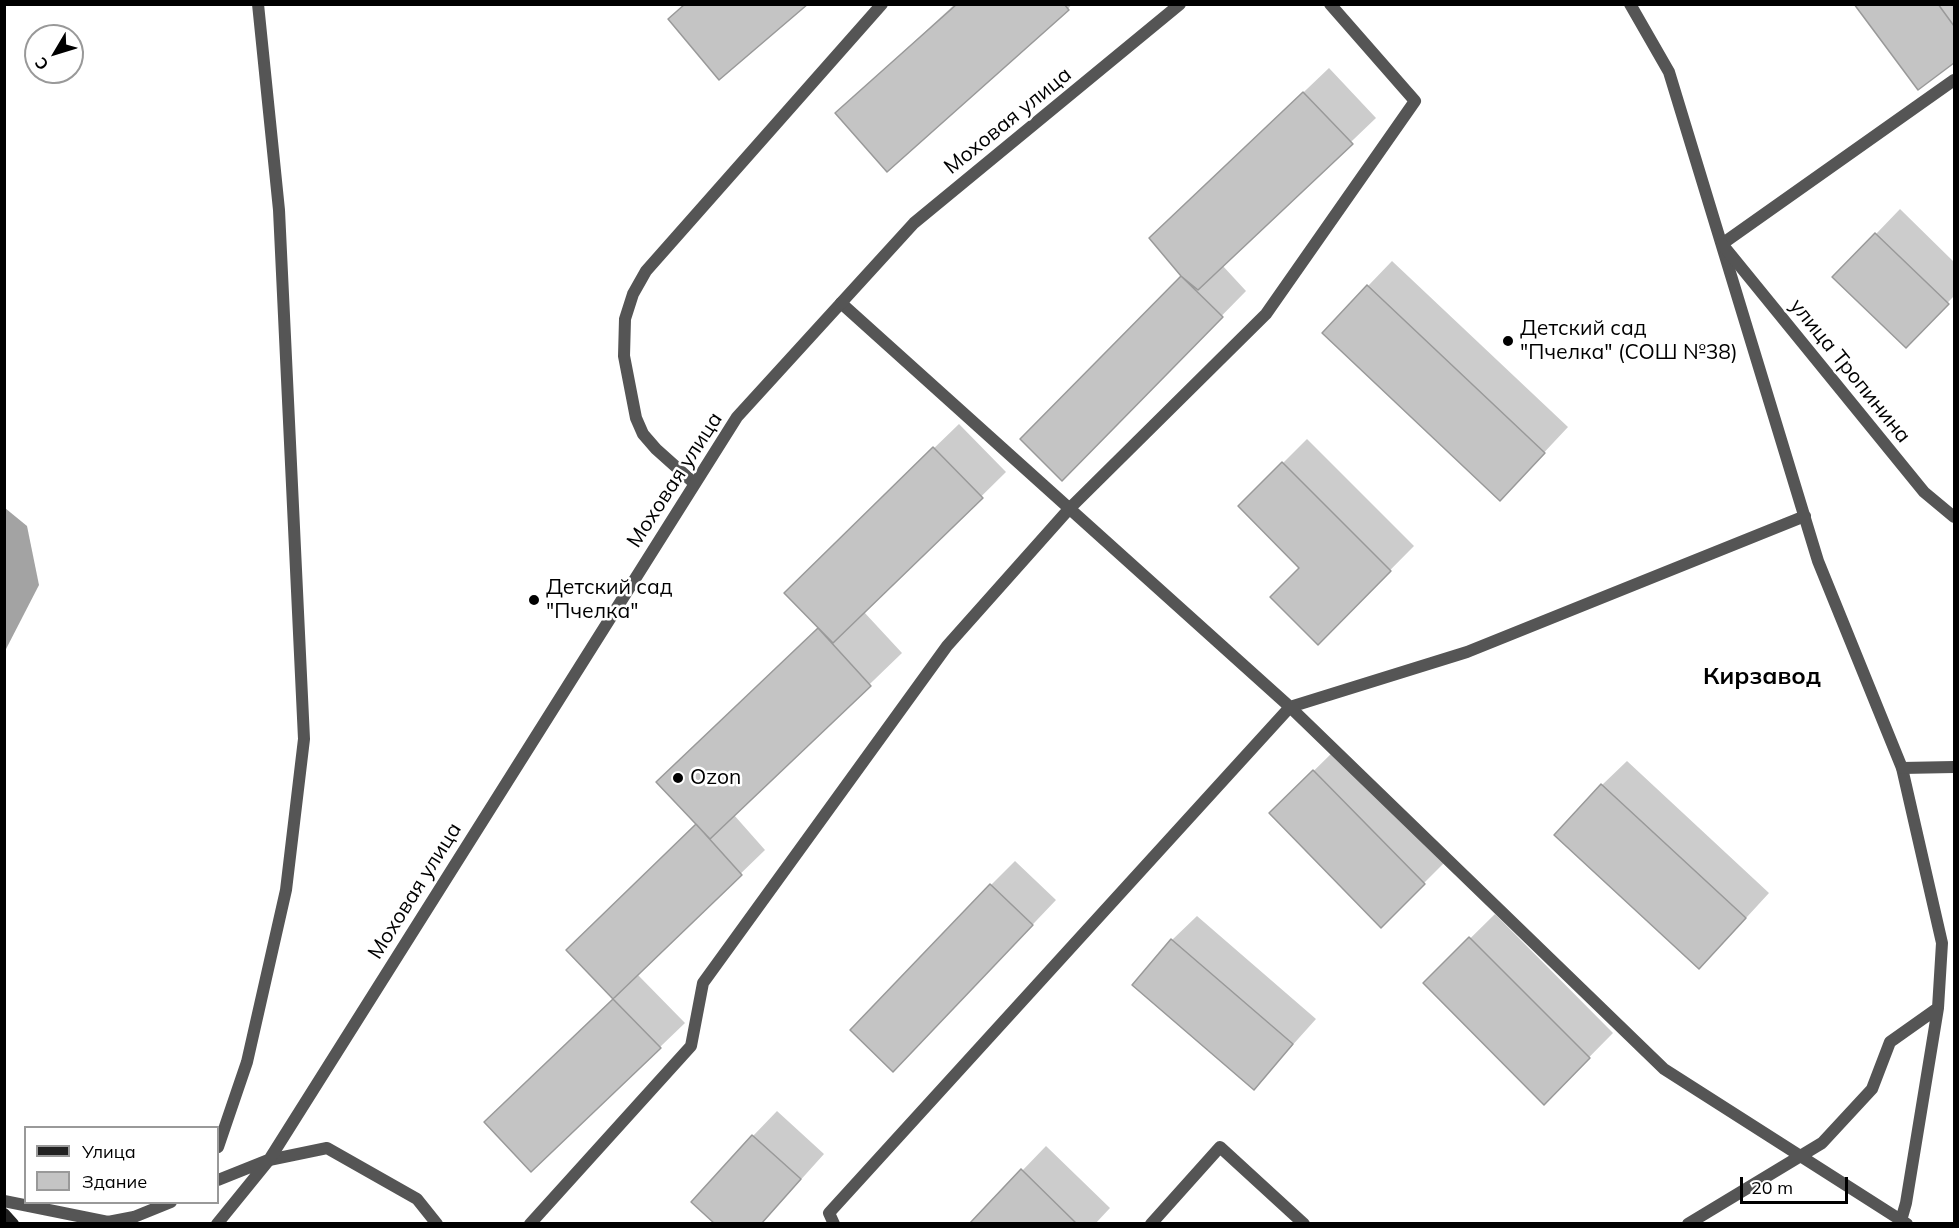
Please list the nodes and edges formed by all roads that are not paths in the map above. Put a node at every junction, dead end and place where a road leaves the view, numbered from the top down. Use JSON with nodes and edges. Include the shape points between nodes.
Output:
{"nodes":[{"id":1,"x":258,"y":4,"type":"edge"},
{"id":2,"x":882,"y":4,"type":"edge"},
{"id":3,"x":1180,"y":4,"type":"edge"},
{"id":4,"x":1330,"y":4,"type":"edge"},
{"id":5,"x":1630,"y":4,"type":"edge"},
{"id":6,"x":1954,"y":80,"type":"edge"},
{"id":7,"x":1722,"y":244,"type":"junction"},
{"id":8,"x":841,"y":303,"type":"junction"},
{"id":9,"x":694,"y":483,"type":"junction"},
{"id":10,"x":1069,"y":509,"type":"junction"},
{"id":11,"x":1805,"y":516,"type":"junction"},
{"id":12,"x":1954,"y":517,"type":"edge"},
{"id":13,"x":1290,"y":707,"type":"junction"},
{"id":14,"x":1954,"y":767,"type":"edge"},
{"id":15,"x":1902,"y":768,"type":"junction"},
{"id":16,"x":1938,"y":1008,"type":"junction"},
{"id":17,"x":219,"y":1144,"type":"edge"},
{"id":18,"x":1801,"y":1155,"type":"junction"},
{"id":19,"x":269,"y":1160,"type":"junction"},
{"id":20,"x":219,"y":1180,"type":"edge"},
{"id":21,"x":4,"y":1201,"type":"edge"},
{"id":22,"x":168,"y":1204,"type":"edge"},
{"id":23,"x":4,"y":1214,"type":"edge"},
{"id":24,"x":1903,"y":1222,"type":"edge"},
{"id":25,"x":13,"y":1224,"type":"edge"},
{"id":26,"x":217,"y":1224,"type":"edge"},
{"id":27,"x":437,"y":1224,"type":"edge"},
{"id":28,"x":530,"y":1224,"type":"edge"},
{"id":29,"x":834,"y":1224,"type":"edge"},
{"id":30,"x":1150,"y":1224,"type":"edge"},
{"id":31,"x":1304,"y":1224,"type":"edge"},
{"id":32,"x":1688,"y":1224,"type":"edge"}],
"edges":[{"from":1,"to":17,"type":"street","via":[[279,210],[303,739],[286,890],[247,1062]]},
{"from":2,"to":9,"type":"street","via":[[646,271],[633,294],[625,319],[624,356],[636,418],[643,434]]},
{"from":3,"to":8,"type":"street","name":"Моховая улица","via":[[914,223]]},
{"from":4,"to":10,"type":"street","via":[[1415,101],[1266,314]]},
{"from":5,"to":7,"type":"street","via":[[1669,72]]},
{"from":6,"to":7,"type":"street"},
{"from":7,"to":11,"type":"street"},
{"from":7,"to":12,"type":"street","name":"улица Тропинина","via":[[1924,492]]},
{"from":8,"to":9,"type":"street","name":"Моховая улица","via":[[737,417]]},
{"from":8,"to":10,"type":"street"},
{"from":9,"to":19,"type":"street","name":"Моховая улица"},
{"from":10,"to":13,"type":"street"},
{"from":10,"to":28,"type":"street","via":[[947,646],[703,982],[691,1047]]},
{"from":11,"to":13,"type":"street","via":[[1467,652]]},
{"from":11,"to":15,"type":"street","via":[[1818,561]]},
{"from":13,"to":18,"type":"street","via":[[1664,1069]]},
{"from":13,"to":29,"type":"street","via":[[830,1213]]},
{"from":14,"to":15,"type":"street"},
{"from":15,"to":16,"type":"street","via":[[1942,943]]},
{"from":16,"to":18,"type":"street","via":[[1890,1042],[1872,1089],[1822,1143]]},
{"from":16,"to":24,"type":"street"},
{"from":18,"to":24,"type":"street"},
{"from":18,"to":32,"type":"street"},
{"from":19,"to":20,"type":"street"},
{"from":19,"to":26,"type":"street","name":"Моховая улица"},
{"from":19,"to":27,"type":"street","via":[[327,1148],[417,1199]]},
{"from":21,"to":22,"type":"street","via":[[108,1222]]},
{"from":23,"to":25,"type":"main road"},
{"from":30,"to":31,"type":"street","via":[[1220,1147]]}]}
